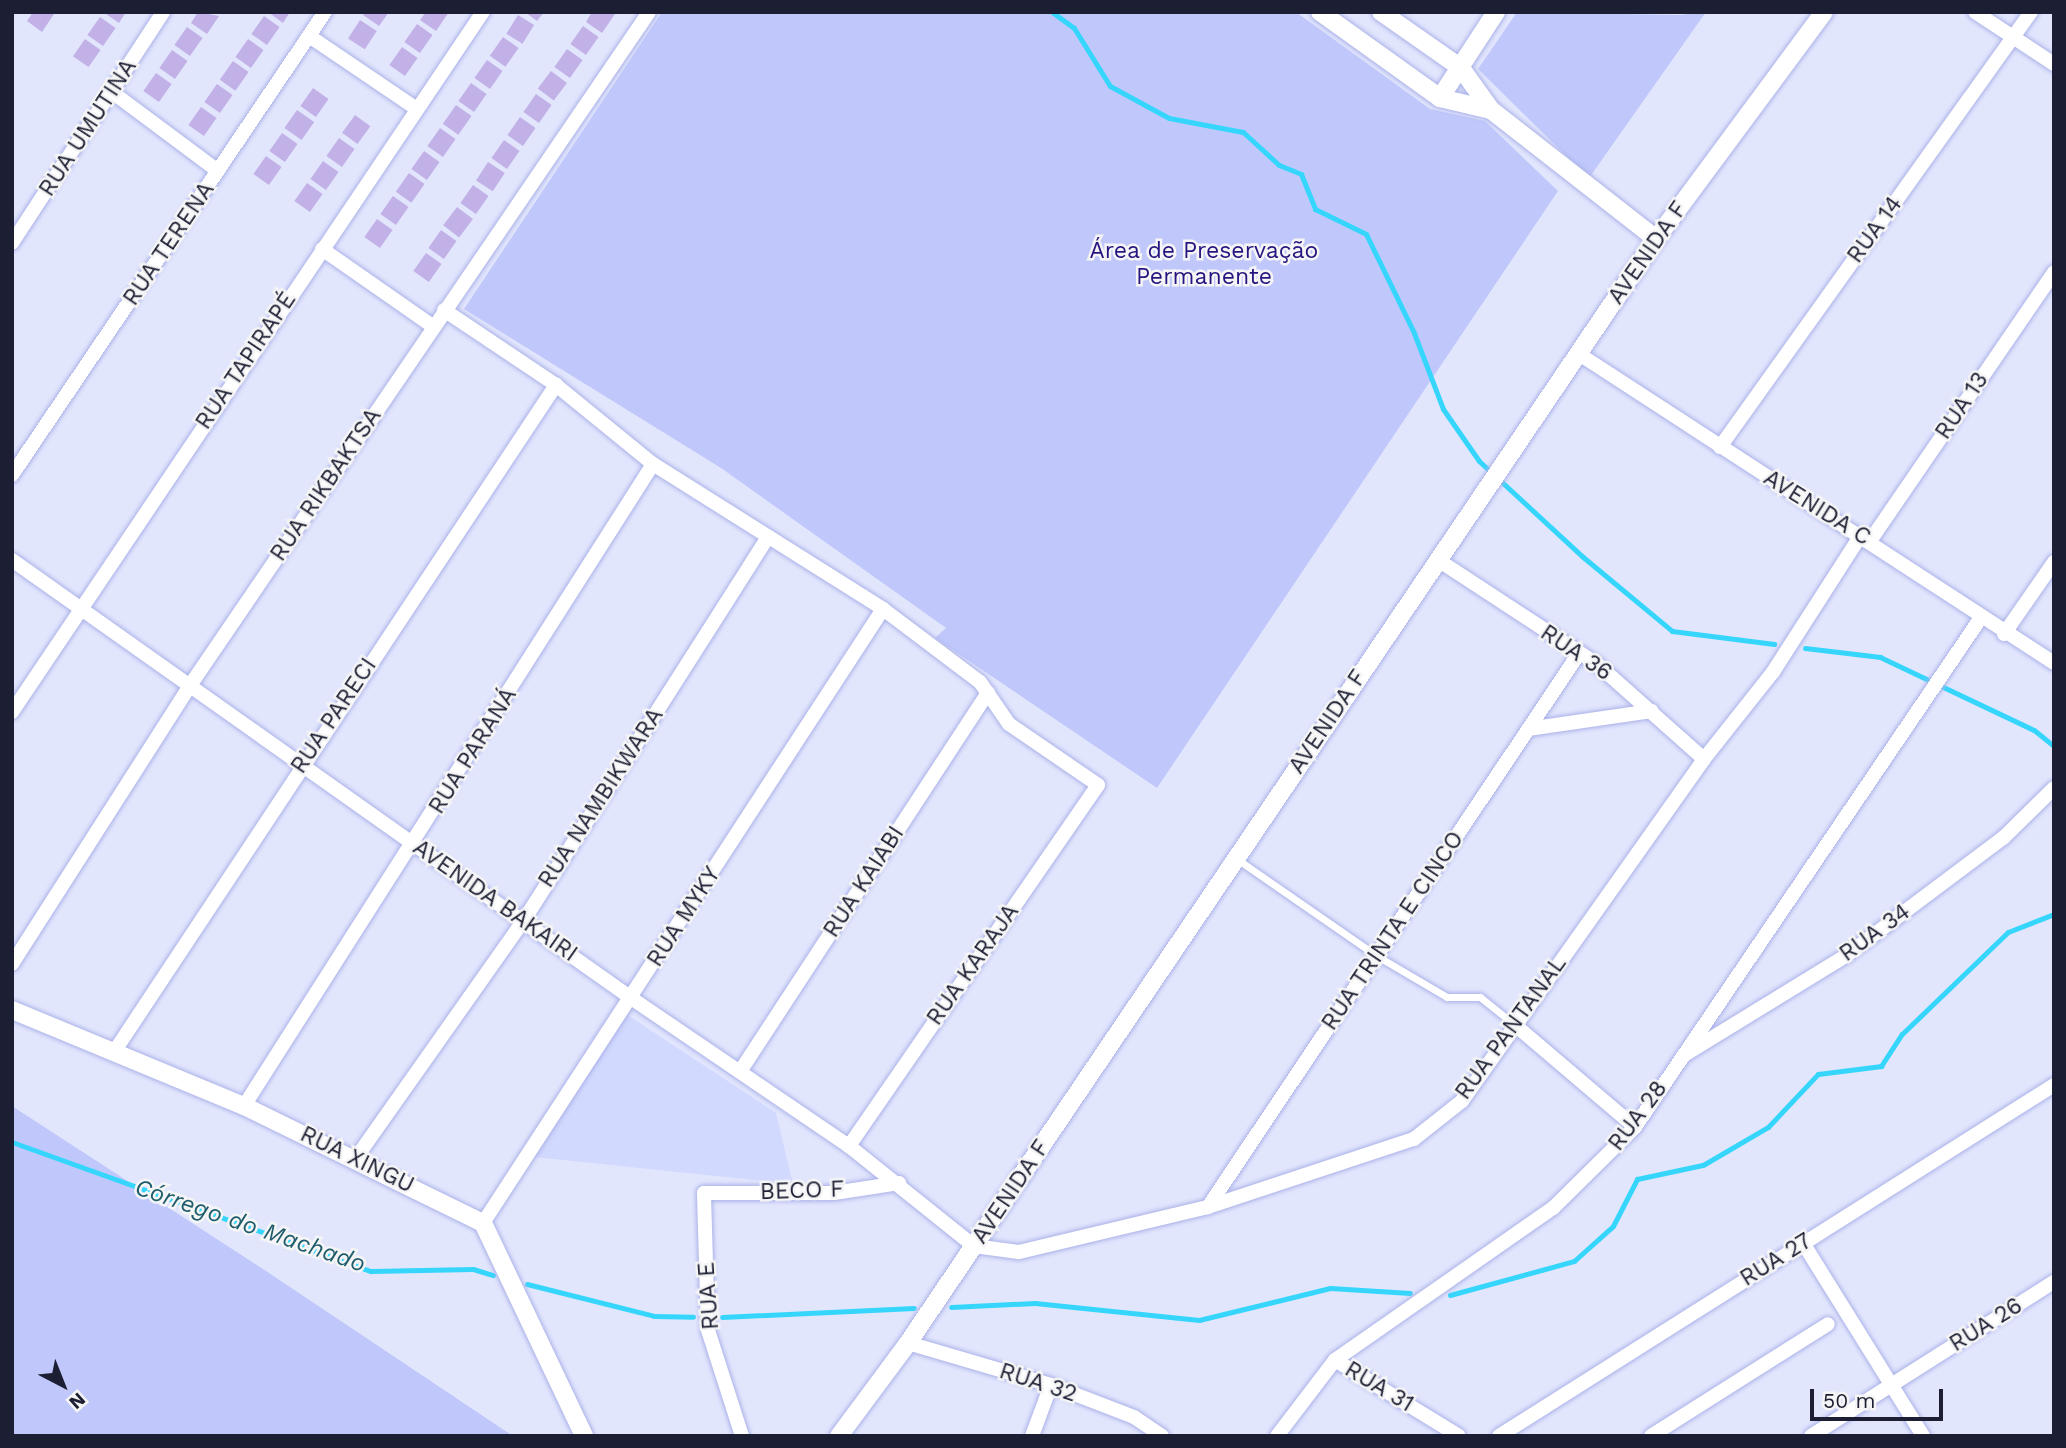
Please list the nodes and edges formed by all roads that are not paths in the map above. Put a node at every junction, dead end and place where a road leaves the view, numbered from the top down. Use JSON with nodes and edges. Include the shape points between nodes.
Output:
{"nodes":[{"id":1,"x":163,"y":12,"type":"edge"},
{"id":2,"x":325,"y":12,"type":"edge"},
{"id":3,"x":483,"y":12,"type":"edge"},
{"id":4,"x":649,"y":12,"type":"edge"},
{"id":5,"x":1320,"y":12,"type":"edge"},
{"id":6,"x":1381,"y":12,"type":"edge"},
{"id":7,"x":1496,"y":12,"type":"edge"},
{"id":8,"x":1824,"y":12,"type":"edge"},
{"id":9,"x":1975,"y":12,"type":"edge"},
{"id":10,"x":2031,"y":12,"type":"edge"},
{"id":11,"x":309,"y":36,"type":"junction"},
{"id":12,"x":2013,"y":38,"type":"junction"},
{"id":13,"x":2054,"y":64,"type":"edge"},
{"id":14,"x":1461,"y":68,"type":"junction"},
{"id":15,"x":112,"y":92,"type":"junction"},
{"id":16,"x":1440,"y":98,"type":"junction"},
{"id":17,"x":417,"y":109,"type":"junction"},
{"id":18,"x":1491,"y":110,"type":"junction"},
{"id":19,"x":218,"y":171,"type":"junction"},
{"id":20,"x":1656,"y":239,"type":"junction"},
{"id":21,"x":12,"y":243,"type":"edge"},
{"id":22,"x":322,"y":250,"type":"junction"},
{"id":23,"x":2054,"y":272,"type":"edge"},
{"id":24,"x":444,"y":310,"type":"junction"},
{"id":25,"x":434,"y":327,"type":"junction"},
{"id":26,"x":1579,"y":354,"type":"junction"},
{"id":27,"x":556,"y":386,"type":"junction"},
{"id":28,"x":1720,"y":447,"type":"junction"},
{"id":29,"x":653,"y":464,"type":"junction"},
{"id":30,"x":12,"y":475,"type":"edge"},
{"id":31,"x":768,"y":537,"type":"junction"},
{"id":32,"x":1866,"y":538,"type":"junction"},
{"id":33,"x":12,"y":560,"type":"edge"},
{"id":34,"x":1438,"y":560,"type":"junction"},
{"id":35,"x":2054,"y":562,"type":"edge"},
{"id":36,"x":80,"y":606,"type":"junction"},
{"id":37,"x":883,"y":610,"type":"junction"},
{"id":38,"x":1980,"y":618,"type":"junction"},
{"id":39,"x":2004,"y":634,"type":"junction"},
{"id":40,"x":1578,"y":655,"type":"junction"},
{"id":41,"x":2054,"y":663,"type":"edge"},
{"id":42,"x":191,"y":684,"type":"junction"},
{"id":43,"x":988,"y":694,"type":"junction"},
{"id":44,"x":12,"y":712,"type":"edge"},
{"id":45,"x":1652,"y":712,"type":"junction"},
{"id":46,"x":1528,"y":729,"type":"junction"},
{"id":47,"x":1704,"y":759,"type":"junction"},
{"id":48,"x":301,"y":766,"type":"junction"},
{"id":49,"x":2054,"y":788,"type":"edge"},
{"id":50,"x":414,"y":844,"type":"junction"},
{"id":51,"x":1236,"y":859,"type":"junction"},
{"id":52,"x":524,"y":920,"type":"junction"},
{"id":53,"x":1377,"y":956,"type":"junction"},
{"id":54,"x":12,"y":964,"type":"edge"},
{"id":55,"x":631,"y":998,"type":"junction"},
{"id":56,"x":12,"y":1010,"type":"edge"},
{"id":57,"x":1515,"y":1025,"type":"junction"},
{"id":58,"x":116,"y":1049,"type":"junction"},
{"id":59,"x":1681,"y":1057,"type":"junction"},
{"id":60,"x":741,"y":1070,"type":"junction"},
{"id":61,"x":2054,"y":1085,"type":"edge"},
{"id":62,"x":244,"y":1106,"type":"junction"},
{"id":63,"x":1635,"y":1127,"type":"junction"},
{"id":64,"x":849,"y":1146,"type":"junction"},
{"id":65,"x":356,"y":1157,"type":"junction"},
{"id":66,"x":899,"y":1183,"type":"junction"},
{"id":67,"x":704,"y":1193,"type":"joint"},
{"id":68,"x":1208,"y":1207,"type":"junction"},
{"id":69,"x":483,"y":1223,"type":"junction"},
{"id":70,"x":1803,"y":1243,"type":"junction"},
{"id":71,"x":974,"y":1246,"type":"junction"},
{"id":72,"x":2054,"y":1282,"type":"edge"},
{"id":73,"x":1828,"y":1324,"type":"dead end"},
{"id":74,"x":908,"y":1343,"type":"junction"},
{"id":75,"x":1335,"y":1360,"type":"junction"},
{"id":76,"x":1051,"y":1385,"type":"junction"},
{"id":77,"x":1891,"y":1385,"type":"junction"},
{"id":78,"x":584,"y":1436,"type":"edge"},
{"id":79,"x":742,"y":1436,"type":"edge"},
{"id":80,"x":839,"y":1436,"type":"edge"},
{"id":81,"x":1032,"y":1436,"type":"edge"},
{"id":82,"x":1161,"y":1436,"type":"edge"},
{"id":83,"x":1277,"y":1436,"type":"edge"},
{"id":84,"x":1459,"y":1436,"type":"edge"},
{"id":85,"x":1499,"y":1436,"type":"edge"},
{"id":86,"x":1651,"y":1436,"type":"edge"},
{"id":87,"x":1811,"y":1436,"type":"edge"},
{"id":88,"x":1923,"y":1436,"type":"edge"}],
"edges":[{"from":1,"to":15,"type":"street","name":"RUA UMUTINA"},
{"from":2,"to":11,"type":"street","name":"RUA TERENA"},
{"from":3,"to":17,"type":"street","name":"RUA TAPIRAPÉ"},
{"from":4,"to":24,"type":"street","name":"RUA RIKBAKTSA"},
{"from":5,"to":16,"type":"street"},
{"from":6,"to":14,"type":"street"},
{"from":7,"to":14,"type":"street"},
{"from":8,"to":20,"type":"street","name":"AVENIDA F"},
{"from":9,"to":12,"type":"street"},
{"from":10,"to":12,"type":"street","name":"RUA 14"},
{"from":11,"to":17,"type":"street"},
{"from":11,"to":19,"type":"street","name":"RUA TERENA"},
{"from":12,"to":13,"type":"street"},
{"from":12,"to":28,"type":"street","name":"RUA 14"},
{"from":14,"to":16,"type":"street"},
{"from":14,"to":18,"type":"street"},
{"from":15,"to":19,"type":"street"},
{"from":15,"to":21,"type":"street","name":"RUA UMUTINA"},
{"from":16,"to":18,"type":"street"},
{"from":17,"to":22,"type":"street","name":"RUA TAPIRAPÉ"},
{"from":18,"to":20,"type":"street"},
{"from":19,"to":30,"type":"street","name":"RUA TERENA"},
{"from":20,"to":26,"type":"street","name":"AVENIDA F"},
{"from":22,"to":25,"type":"street"},
{"from":22,"to":36,"type":"street","name":"RUA TAPIRAPÉ"},
{"from":23,"to":32,"type":"street","name":"RUA 13"},
{"from":24,"to":25,"type":"street","name":"RUA RIKBAKTSA"},
{"from":24,"to":27,"type":"street"},
{"from":25,"to":42,"type":"street","name":"RUA RIKBAKTSA"},
{"from":26,"to":28,"type":"street","name":"AVENIDA C"},
{"from":26,"to":34,"type":"street","name":"AVENIDA F"},
{"from":27,"to":29,"type":"street"},
{"from":27,"to":48,"type":"street","name":"RUA PARECI"},
{"from":28,"to":32,"type":"street","name":"AVENIDA C"},
{"from":29,"to":31,"type":"street"},
{"from":29,"to":50,"type":"street","name":"RUA PARANÁ"},
{"from":31,"to":37,"type":"street"},
{"from":31,"to":52,"type":"street","name":"RUA NAMBIKWARA"},
{"from":32,"to":38,"type":"street","name":"AVENIDA C"},
{"from":32,"to":47,"type":"street","name":"RUA PANTANAL","via":[[1773,672]]},
{"from":33,"to":36,"type":"street","name":"AVENIDA BAKAIRI"},
{"from":34,"to":40,"type":"street","name":"RUA 36"},
{"from":34,"to":51,"type":"street","name":"AVENIDA F"},
{"from":35,"to":39,"type":"street"},
{"from":36,"to":42,"type":"street","name":"AVENIDA BAKAIRI"},
{"from":36,"to":44,"type":"street","name":"RUA TAPIRAPÉ"},
{"from":37,"to":43,"type":"street","via":[[964,669]]},
{"from":37,"to":55,"type":"street","name":"RUA MYKY"},
{"from":38,"to":39,"type":"street","name":"AVENIDA C"},
{"from":38,"to":59,"type":"street","name":"RUA 28"},
{"from":39,"to":41,"type":"street","name":"AVENIDA C"},
{"from":40,"to":45,"type":"street","name":"RUA 36","via":[[1598,664]]},
{"from":40,"to":46,"type":"street","name":"RUA TRINTA E CINCO"},
{"from":42,"to":48,"type":"street","name":"AVENIDA BAKAIRI"},
{"from":42,"to":54,"type":"street","name":"RUA RIKBAKTSA"},
{"from":43,"to":60,"type":"street","name":"RUA KAIABI"},
{"from":43,"to":64,"type":"street","name":"RUA KARAJA","via":[[1009,724],[1098,785]]},
{"from":45,"to":46,"type":"street"},
{"from":45,"to":47,"type":"street","name":"RUA 36"},
{"from":46,"to":53,"type":"street","name":"RUA TRINTA E CINCO"},
{"from":47,"to":57,"type":"street","name":"RUA PANTANAL"},
{"from":48,"to":50,"type":"street","name":"AVENIDA BAKAIRI"},
{"from":48,"to":58,"type":"street","name":"RUA PARECI"},
{"from":49,"to":59,"type":"street","name":"RUA 34","via":[[2004,837],[1847,955]]},
{"from":50,"to":52,"type":"street","name":"AVENIDA BAKAIRI"},
{"from":50,"to":62,"type":"street","name":"RUA PARANÁ"},
{"from":51,"to":53,"type":"lane"},
{"from":51,"to":71,"type":"street","name":"AVENIDA F"},
{"from":52,"to":55,"type":"street","name":"AVENIDA BAKAIRI"},
{"from":52,"to":65,"type":"street","name":"RUA NAMBIKWARA"},
{"from":53,"to":57,"type":"lane","via":[[1447,997],[1480,997]]},
{"from":53,"to":68,"type":"street","name":"RUA TRINTA E CINCO"},
{"from":55,"to":60,"type":"street","name":"AVENIDA BAKAIRI"},
{"from":55,"to":69,"type":"street","name":"RUA MYKY"},
{"from":56,"to":58,"type":"street","name":"RUA XINGU"},
{"from":57,"to":63,"type":"street"},
{"from":57,"to":68,"type":"street","name":"RUA PANTANAL","via":[[1462,1101],[1414,1139]]},
{"from":58,"to":62,"type":"street","name":"RUA XINGU"},
{"from":59,"to":63,"type":"street","name":"RUA 28"},
{"from":60,"to":64,"type":"street","name":"AVENIDA BAKAIRI"},
{"from":61,"to":70,"type":"street","name":"RUA 27"},
{"from":62,"to":65,"type":"street","name":"RUA XINGU"},
{"from":63,"to":75,"type":"street","name":"RUA 28","via":[[1553,1208]]},
{"from":64,"to":66,"type":"street","name":"AVENIDA BAKAIRI"},
{"from":65,"to":69,"type":"street","name":"RUA XINGU"},
{"from":66,"to":67,"type":"street","name":"BECO F","via":[[834,1193]]},
{"from":66,"to":71,"type":"street","name":"AVENIDA BAKAIRI"},
{"from":67,"to":79,"type":"street","name":"RUA E","via":[[708,1329]]},
{"from":68,"to":71,"type":"street","name":"RUA PANTANAL","via":[[1019,1252]]},
{"from":69,"to":78,"type":"street"},
{"from":70,"to":77,"type":"street"},
{"from":70,"to":85,"type":"street","name":"RUA 27"},
{"from":71,"to":74,"type":"street","name":"AVENIDA F"},
{"from":72,"to":77,"type":"street","name":"RUA 26"},
{"from":73,"to":86,"type":"street"},
{"from":74,"to":76,"type":"street","name":"RUA 32"},
{"from":74,"to":80,"type":"street","name":"AVENIDA F"},
{"from":75,"to":83,"type":"street","name":"RUA 28"},
{"from":75,"to":84,"type":"street","name":"RUA 31"},
{"from":76,"to":81,"type":"street"},
{"from":76,"to":82,"type":"street","name":"RUA 32","via":[[1135,1417]]},
{"from":77,"to":87,"type":"street","name":"RUA 26"},
{"from":77,"to":88,"type":"street"}]}
